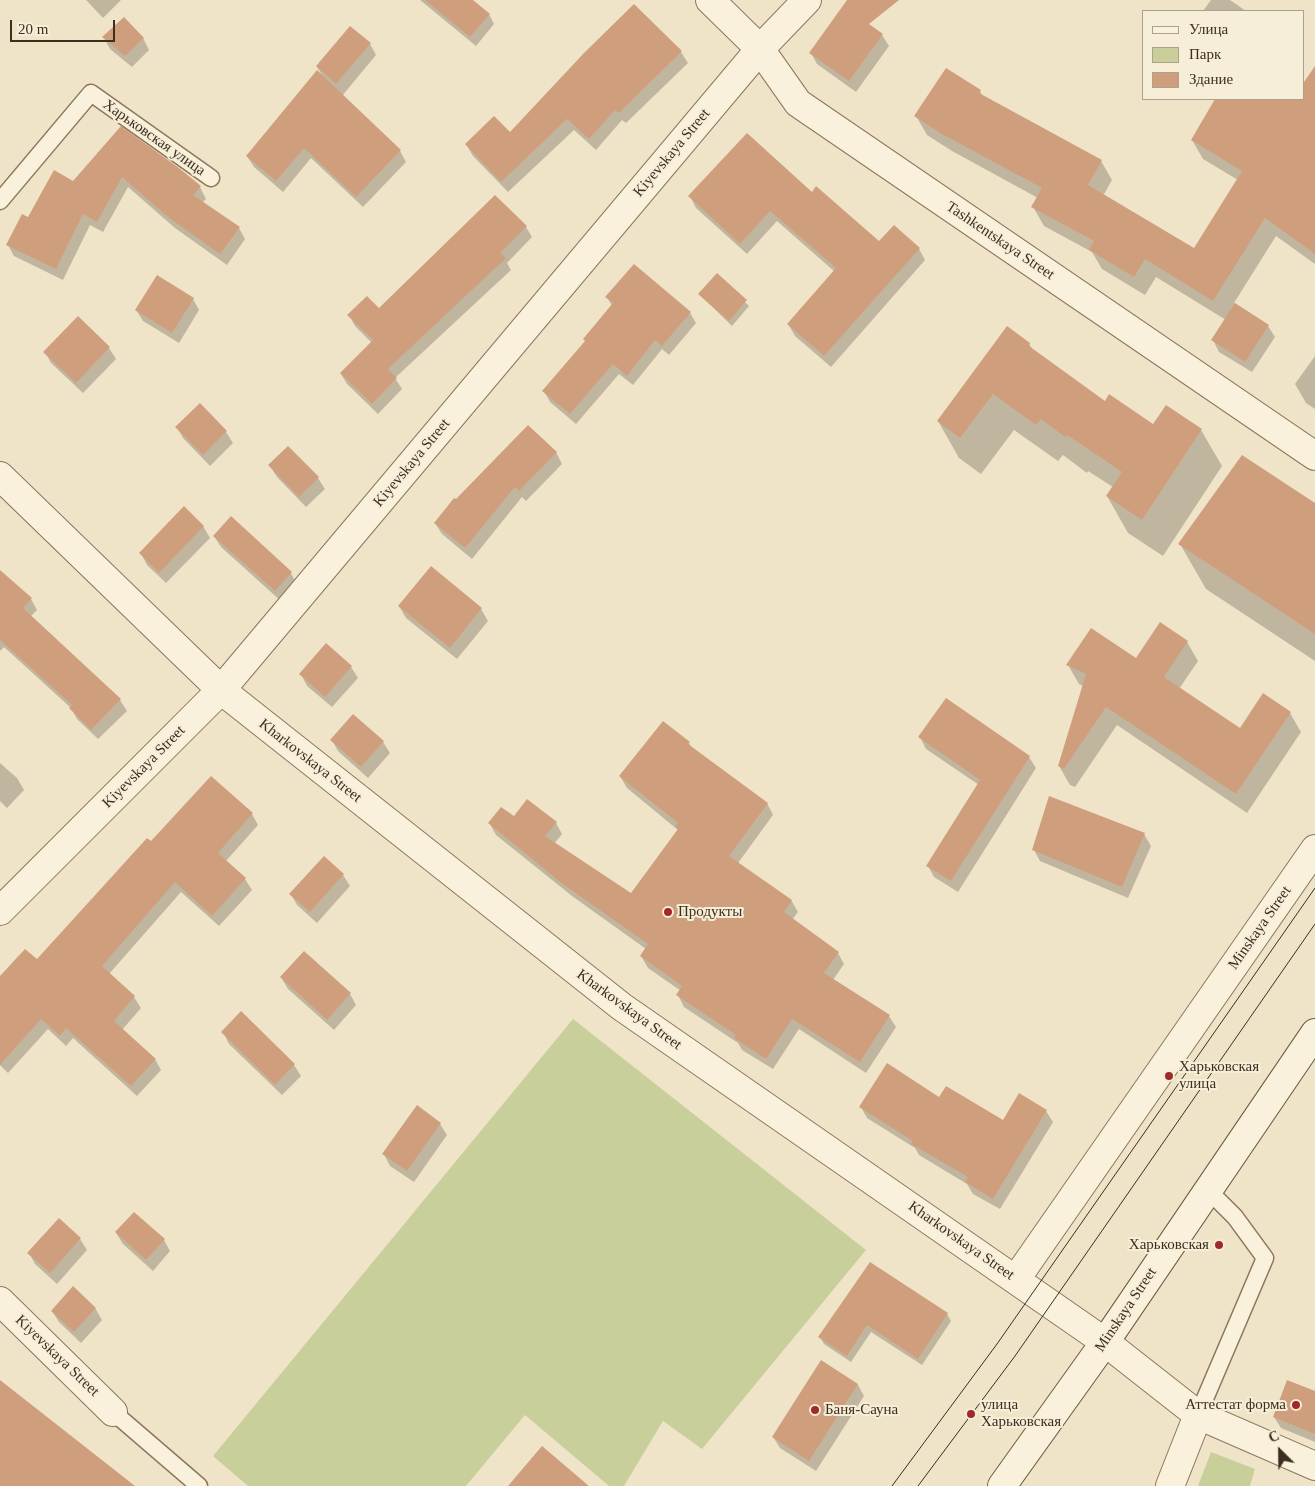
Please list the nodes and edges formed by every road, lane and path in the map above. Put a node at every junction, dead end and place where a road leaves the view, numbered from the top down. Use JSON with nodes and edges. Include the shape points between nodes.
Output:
{"nodes":[{"id":1,"x":710,"y":0,"type":"edge"},
{"id":2,"x":807,"y":0,"type":"edge"},
{"id":3,"x":760,"y":49,"type":"junction"},
{"id":4,"x":211,"y":178,"type":"dead end"},
{"id":5,"x":0,"y":201,"type":"edge"},
{"id":6,"x":1315,"y":456,"type":"edge"},
{"id":7,"x":0,"y":476,"type":"edge"},
{"id":8,"x":221,"y":690,"type":"junction"},
{"id":9,"x":1315,"y":848,"type":"edge"},
{"id":10,"x":0,"y":911,"type":"edge"},
{"id":11,"x":1315,"y":1033,"type":"edge"},
{"id":12,"x":1208,"y":1190,"type":"junction"},
{"id":13,"x":1016,"y":1280,"type":"junction"},
{"id":14,"x":0,"y":1301,"type":"edge"},
{"id":15,"x":1104,"y":1342,"type":"junction"},
{"id":16,"x":113,"y":1412,"type":"joint"},
{"id":17,"x":1198,"y":1415,"type":"junction"},
{"id":18,"x":1315,"y":1466,"type":"edge"},
{"id":19,"x":199,"y":1486,"type":"edge"},
{"id":20,"x":1002,"y":1486,"type":"edge"},
{"id":21,"x":1170,"y":1486,"type":"edge"}],
"edges":[{"from":1,"to":3,"type":"street","name":"Tashkentskaya Street"},
{"from":2,"to":3,"type":"street","name":"Kiyevskaya Street"},
{"from":3,"to":6,"type":"street","name":"Tashkentskaya Street","via":[[798,103]]},
{"from":3,"to":8,"type":"street","name":"Kiyevskaya Street"},
{"from":4,"to":5,"type":"lane","name":"Харьковская улица","via":[[91,92]]},
{"from":7,"to":8,"type":"street","name":"Kharkovskaya Street"},
{"from":8,"to":10,"type":"street","name":"Kiyevskaya Street"},
{"from":8,"to":13,"type":"street","name":"Kharkovskaya Street","via":[[622,1007]]},
{"from":9,"to":13,"type":"street","name":"Minskaya Street"},
{"from":11,"to":12,"type":"street","name":"Minskaya Street"},
{"from":12,"to":15,"type":"street","name":"Minskaya Street"},
{"from":12,"to":17,"type":"lane","via":[[1235,1218],[1265,1258]]},
{"from":13,"to":15,"type":"street","name":"Kharkovskaya Street"},
{"from":14,"to":16,"type":"street","name":"Kiyevskaya Street"},
{"from":15,"to":17,"type":"street","name":"Kharkovskaya Street"},
{"from":15,"to":20,"type":"street","name":"Minskaya Street"},
{"from":16,"to":19,"type":"lane"},
{"from":17,"to":18,"type":"street","name":"Kharkovskaya Street"},
{"from":17,"to":21,"type":"street"}]}
